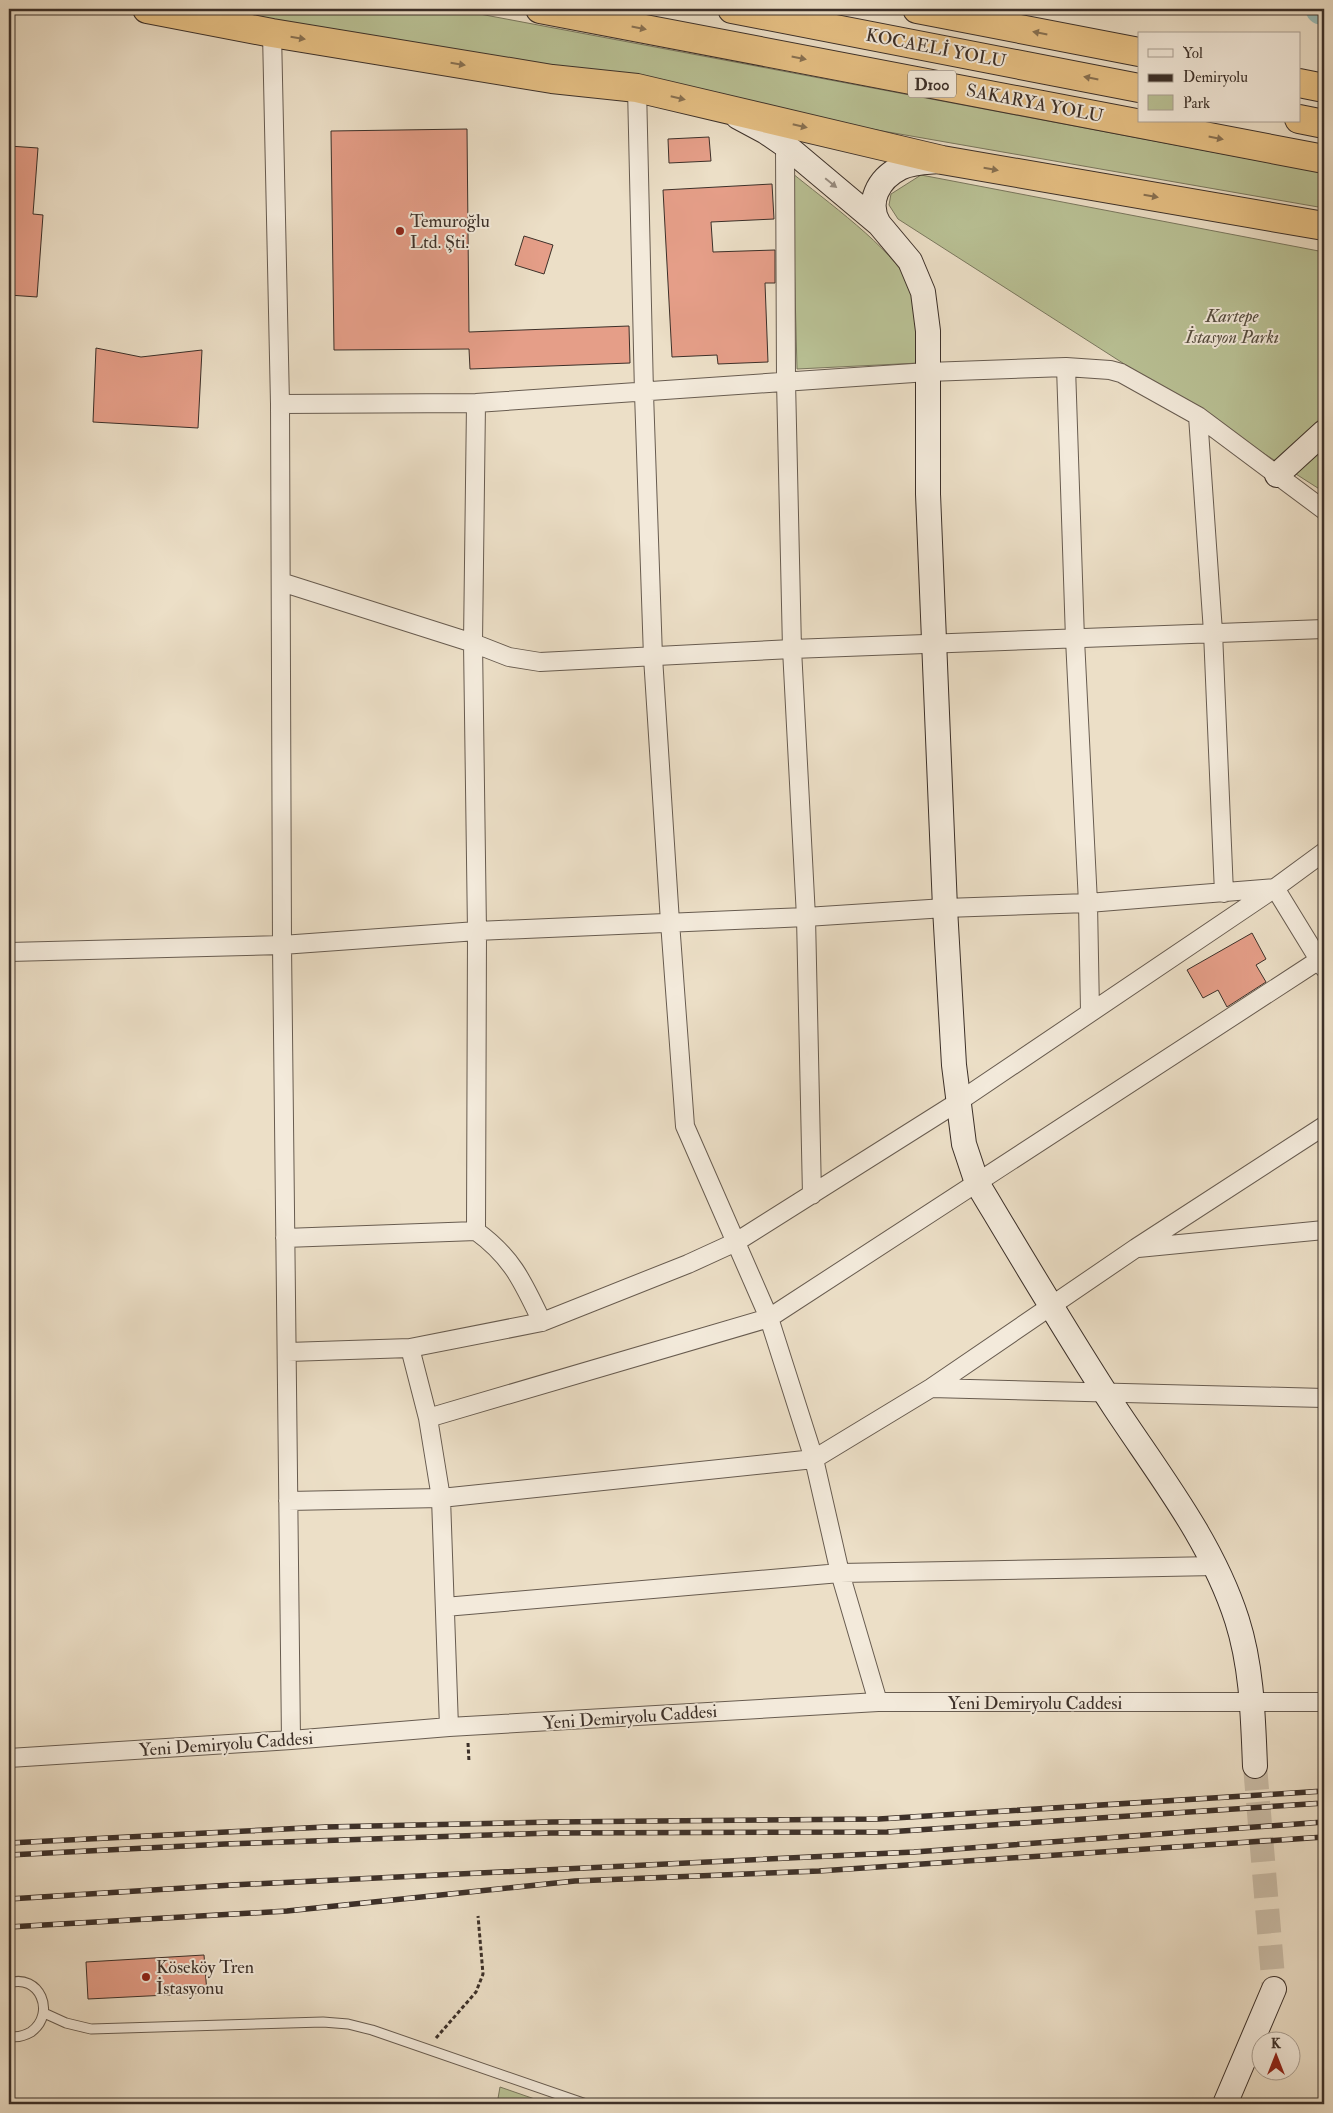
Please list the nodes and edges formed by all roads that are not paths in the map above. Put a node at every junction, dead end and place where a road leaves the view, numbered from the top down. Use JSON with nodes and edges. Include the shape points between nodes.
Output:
{"nodes":[{"id":1,"x":147,"y":9,"type":"edge"},
{"id":2,"x":540,"y":9,"type":"edge"},
{"id":3,"x":732,"y":9,"type":"edge"},
{"id":4,"x":918,"y":9,"type":"edge"},
{"id":5,"x":272,"y":34,"type":"junction"},
{"id":6,"x":1138,"y":52,"type":"edge"},
{"id":7,"x":1300,"y":83,"type":"edge"},
{"id":8,"x":637,"y":88,"type":"junction"},
{"id":9,"x":1138,"y":88,"type":"edge"},
{"id":10,"x":1324,"y":88,"type":"edge"},
{"id":11,"x":719,"y":107,"type":"junction"},
{"id":12,"x":1300,"y":119,"type":"edge"},
{"id":13,"x":1324,"y":124,"type":"edge"},
{"id":14,"x":785,"y":145,"type":"junction"},
{"id":15,"x":1324,"y":159,"type":"edge"},
{"id":16,"x":942,"y":160,"type":"junction"},
{"id":17,"x":872,"y":217,"type":"junction"},
{"id":18,"x":1324,"y":226,"type":"edge"},
{"id":19,"x":1066,"y":367,"type":"junction"},
{"id":20,"x":928,"y":372,"type":"junction"},
{"id":21,"x":786,"y":381,"type":"junction"},
{"id":22,"x":644,"y":393,"type":"junction"},
{"id":23,"x":476,"y":403,"type":"junction"},
{"id":24,"x":280,"y":404,"type":"junction"},
{"id":25,"x":1198,"y":416,"type":"junction"},
{"id":26,"x":1324,"y":432,"type":"edge"},
{"id":27,"x":1277,"y":476,"type":"junction"},
{"id":28,"x":1324,"y":510,"type":"edge"},
{"id":29,"x":281,"y":582,"type":"junction"},
{"id":30,"x":1324,"y":629,"type":"edge"},
{"id":31,"x":1213,"y":632,"type":"junction"},
{"id":32,"x":1075,"y":640,"type":"junction"},
{"id":33,"x":473,"y":643,"type":"junction"},
{"id":34,"x":934,"y":644,"type":"junction"},
{"id":35,"x":792,"y":649,"type":"junction"},
{"id":36,"x":654,"y":657,"type":"junction"},
{"id":37,"x":1324,"y":852,"type":"edge"},
{"id":38,"x":1275,"y":888,"type":"junction"},
{"id":39,"x":1224,"y":893,"type":"junction"},
{"id":40,"x":1088,"y":903,"type":"junction"},
{"id":41,"x":945,"y":908,"type":"junction"},
{"id":42,"x":806,"y":917,"type":"junction"},
{"id":43,"x":670,"y":922,"type":"junction"},
{"id":44,"x":477,"y":931,"type":"junction"},
{"id":45,"x":282,"y":945,"type":"junction"},
{"id":46,"x":9,"y":952,"type":"edge"},
{"id":47,"x":1322,"y":964,"type":"edge"},
{"id":48,"x":1090,"y":1012,"type":"junction"},
{"id":49,"x":958,"y":1102,"type":"junction"},
{"id":50,"x":1324,"y":1126,"type":"edge"},
{"id":51,"x":976,"y":1183,"type":"junction"},
{"id":52,"x":812,"y":1195,"type":"junction"},
{"id":53,"x":1324,"y":1230,"type":"edge"},
{"id":54,"x":476,"y":1231,"type":"junction"},
{"id":55,"x":285,"y":1238,"type":"junction"},
{"id":56,"x":736,"y":1242,"type":"junction"},
{"id":57,"x":1136,"y":1248,"type":"junction"},
{"id":58,"x":1051,"y":1305,"type":"junction"},
{"id":59,"x":769,"y":1318,"type":"junction"},
{"id":60,"x":542,"y":1322,"type":"junction"},
{"id":61,"x":410,"y":1348,"type":"junction"},
{"id":62,"x":288,"y":1352,"type":"junction"},
{"id":63,"x":930,"y":1388,"type":"junction"},
{"id":64,"x":1106,"y":1394,"type":"junction"},
{"id":65,"x":1324,"y":1398,"type":"edge"},
{"id":66,"x":428,"y":1418,"type":"junction"},
{"id":67,"x":814,"y":1459,"type":"junction"},
{"id":68,"x":441,"y":1498,"type":"junction"},
{"id":69,"x":288,"y":1501,"type":"junction"},
{"id":70,"x":1216,"y":1566,"type":"junction"},
{"id":71,"x":840,"y":1572,"type":"junction"},
{"id":72,"x":445,"y":1606,"type":"junction"},
{"id":73,"x":878,"y":1702,"type":"junction"},
{"id":74,"x":1324,"y":1702,"type":"edge"},
{"id":75,"x":1252,"y":1703,"type":"junction"},
{"id":76,"x":448,"y":1727,"type":"junction"},
{"id":77,"x":291,"y":1740,"type":"junction"},
{"id":78,"x":9,"y":1758,"type":"edge"},
{"id":79,"x":1255,"y":1766,"type":"tunnel mouth"},
{"id":80,"x":9,"y":1983,"type":"edge"},
{"id":81,"x":1274,"y":1989,"type":"tunnel mouth"},
{"id":82,"x":44,"y":2013,"type":"junction"},
{"id":83,"x":9,"y":2036,"type":"edge"},
{"id":84,"x":586,"y":2104,"type":"edge"},
{"id":85,"x":1225,"y":2104,"type":"edge"}],
"edges":[{"from":1,"to":5,"type":"highway"},
{"from":2,"to":15,"type":"highway","name":"SAKARYA YOLU","number":"D100","one_way":true},
{"from":9,"to":3,"type":"highway","name":"KOCAELİ YOLU","number":"D100","one_way":true},
{"from":6,"to":4,"type":"highway","one_way":true},
{"from":5,"to":8,"type":"highway","one_way":true,"via":[[552,79]]},
{"from":5,"to":24,"type":"street"},
{"from":7,"to":10,"type":"highway"},
{"from":8,"to":11,"type":"highway","one_way":true},
{"from":8,"to":22,"type":"street"},
{"from":11,"to":14,"type":"street"},
{"from":11,"to":16,"type":"highway","one_way":true},
{"from":12,"to":13,"type":"highway"},
{"from":14,"to":17,"type":"street","one_way":true},
{"from":14,"to":21,"type":"street"},
{"from":16,"to":17,"type":"street","via":[[900,168],[883,180]]},
{"from":16,"to":18,"type":"highway","one_way":true},
{"from":17,"to":20,"type":"street","via":[[910,261],[923,292],[928,331]]},
{"from":19,"to":20,"type":"street"},
{"from":19,"to":25,"type":"street","via":[[1121,373]]},
{"from":19,"to":32,"type":"street"},
{"from":20,"to":21,"type":"street"},
{"from":20,"to":34,"type":"street","via":[[928,494]]},
{"from":21,"to":22,"type":"street"},
{"from":21,"to":35,"type":"street"},
{"from":22,"to":23,"type":"street"},
{"from":22,"to":36,"type":"street"},
{"from":23,"to":24,"type":"street"},
{"from":23,"to":33,"type":"street"},
{"from":24,"to":29,"type":"street"},
{"from":25,"to":27,"type":"street"},
{"from":25,"to":31,"type":"street"},
{"from":26,"to":27,"type":"street"},
{"from":27,"to":28,"type":"street"},
{"from":29,"to":33,"type":"street"},
{"from":29,"to":45,"type":"street"},
{"from":30,"to":31,"type":"street"},
{"from":31,"to":32,"type":"street"},
{"from":31,"to":39,"type":"street"},
{"from":32,"to":34,"type":"street"},
{"from":32,"to":40,"type":"street"},
{"from":33,"to":36,"type":"street","via":[[509,657],[540,662]]},
{"from":33,"to":44,"type":"street"},
{"from":34,"to":35,"type":"street"},
{"from":34,"to":41,"type":"street"},
{"from":35,"to":36,"type":"street"},
{"from":35,"to":42,"type":"street"},
{"from":36,"to":43,"type":"street"},
{"from":37,"to":38,"type":"street"},
{"from":38,"to":39,"type":"street"},
{"from":38,"to":47,"type":"street"},
{"from":38,"to":48,"type":"street"},
{"from":39,"to":40,"type":"street"},
{"from":40,"to":41,"type":"street"},
{"from":40,"to":48,"type":"street"},
{"from":41,"to":42,"type":"street"},
{"from":41,"to":49,"type":"street"},
{"from":42,"to":43,"type":"street"},
{"from":42,"to":52,"type":"street"},
{"from":43,"to":44,"type":"street"},
{"from":43,"to":56,"type":"street","via":[[685,1126]]},
{"from":44,"to":45,"type":"street"},
{"from":44,"to":54,"type":"street"},
{"from":45,"to":46,"type":"street"},
{"from":45,"to":55,"type":"street"},
{"from":47,"to":51,"type":"street"},
{"from":48,"to":49,"type":"street"},
{"from":49,"to":51,"type":"street","via":[[964,1144]]},
{"from":49,"to":52,"type":"street"},
{"from":50,"to":57,"type":"street"},
{"from":51,"to":58,"type":"street"},
{"from":51,"to":59,"type":"street"},
{"from":52,"to":56,"type":"street"},
{"from":53,"to":57,"type":"street"},
{"from":54,"to":55,"type":"street"},
{"from":54,"to":60,"type":"street","via":[[502,1252],[514,1267]]},
{"from":55,"to":62,"type":"street"},
{"from":56,"to":59,"type":"street"},
{"from":56,"to":60,"type":"street"},
{"from":57,"to":58,"type":"street"},
{"from":58,"to":63,"type":"street"},
{"from":58,"to":64,"type":"street"},
{"from":59,"to":66,"type":"street"},
{"from":59,"to":67,"type":"street"},
{"from":60,"to":61,"type":"street"},
{"from":61,"to":62,"type":"street"},
{"from":61,"to":66,"type":"street"},
{"from":62,"to":69,"type":"street"},
{"from":63,"to":64,"type":"street"},
{"from":63,"to":67,"type":"street"},
{"from":64,"to":65,"type":"street"},
{"from":64,"to":70,"type":"street"},
{"from":66,"to":68,"type":"street"},
{"from":67,"to":68,"type":"street"},
{"from":67,"to":71,"type":"street"},
{"from":68,"to":69,"type":"street"},
{"from":68,"to":72,"type":"street"},
{"from":69,"to":77,"type":"street"},
{"from":70,"to":71,"type":"street"},
{"from":70,"to":75,"type":"street","via":[[1240,1629]]},
{"from":71,"to":72,"type":"street"},
{"from":71,"to":73,"type":"street"},
{"from":72,"to":76,"type":"street"},
{"from":73,"to":75,"type":"street","name":"Yeni Demiryolu Caddesi"},
{"from":73,"to":76,"type":"street","name":"Yeni Demiryolu Caddesi"},
{"from":74,"to":75,"type":"street","name":"Yeni Demiryolu Caddesi"},
{"from":75,"to":79,"type":"street"},
{"from":76,"to":77,"type":"street","name":"Yeni Demiryolu Caddesi"},
{"from":77,"to":78,"type":"street","name":"Yeni Demiryolu Caddesi"},
{"from":80,"to":82,"type":"lane","via":[[21,1981],[34,1987],[44,2003]]},
{"from":81,"to":85,"type":"street"},
{"from":82,"to":83,"type":"lane","via":[[38,2026],[27,2035]]},
{"from":82,"to":84,"type":"lane","via":[[66,2024],[91,2029],[348,2024]]}]}
